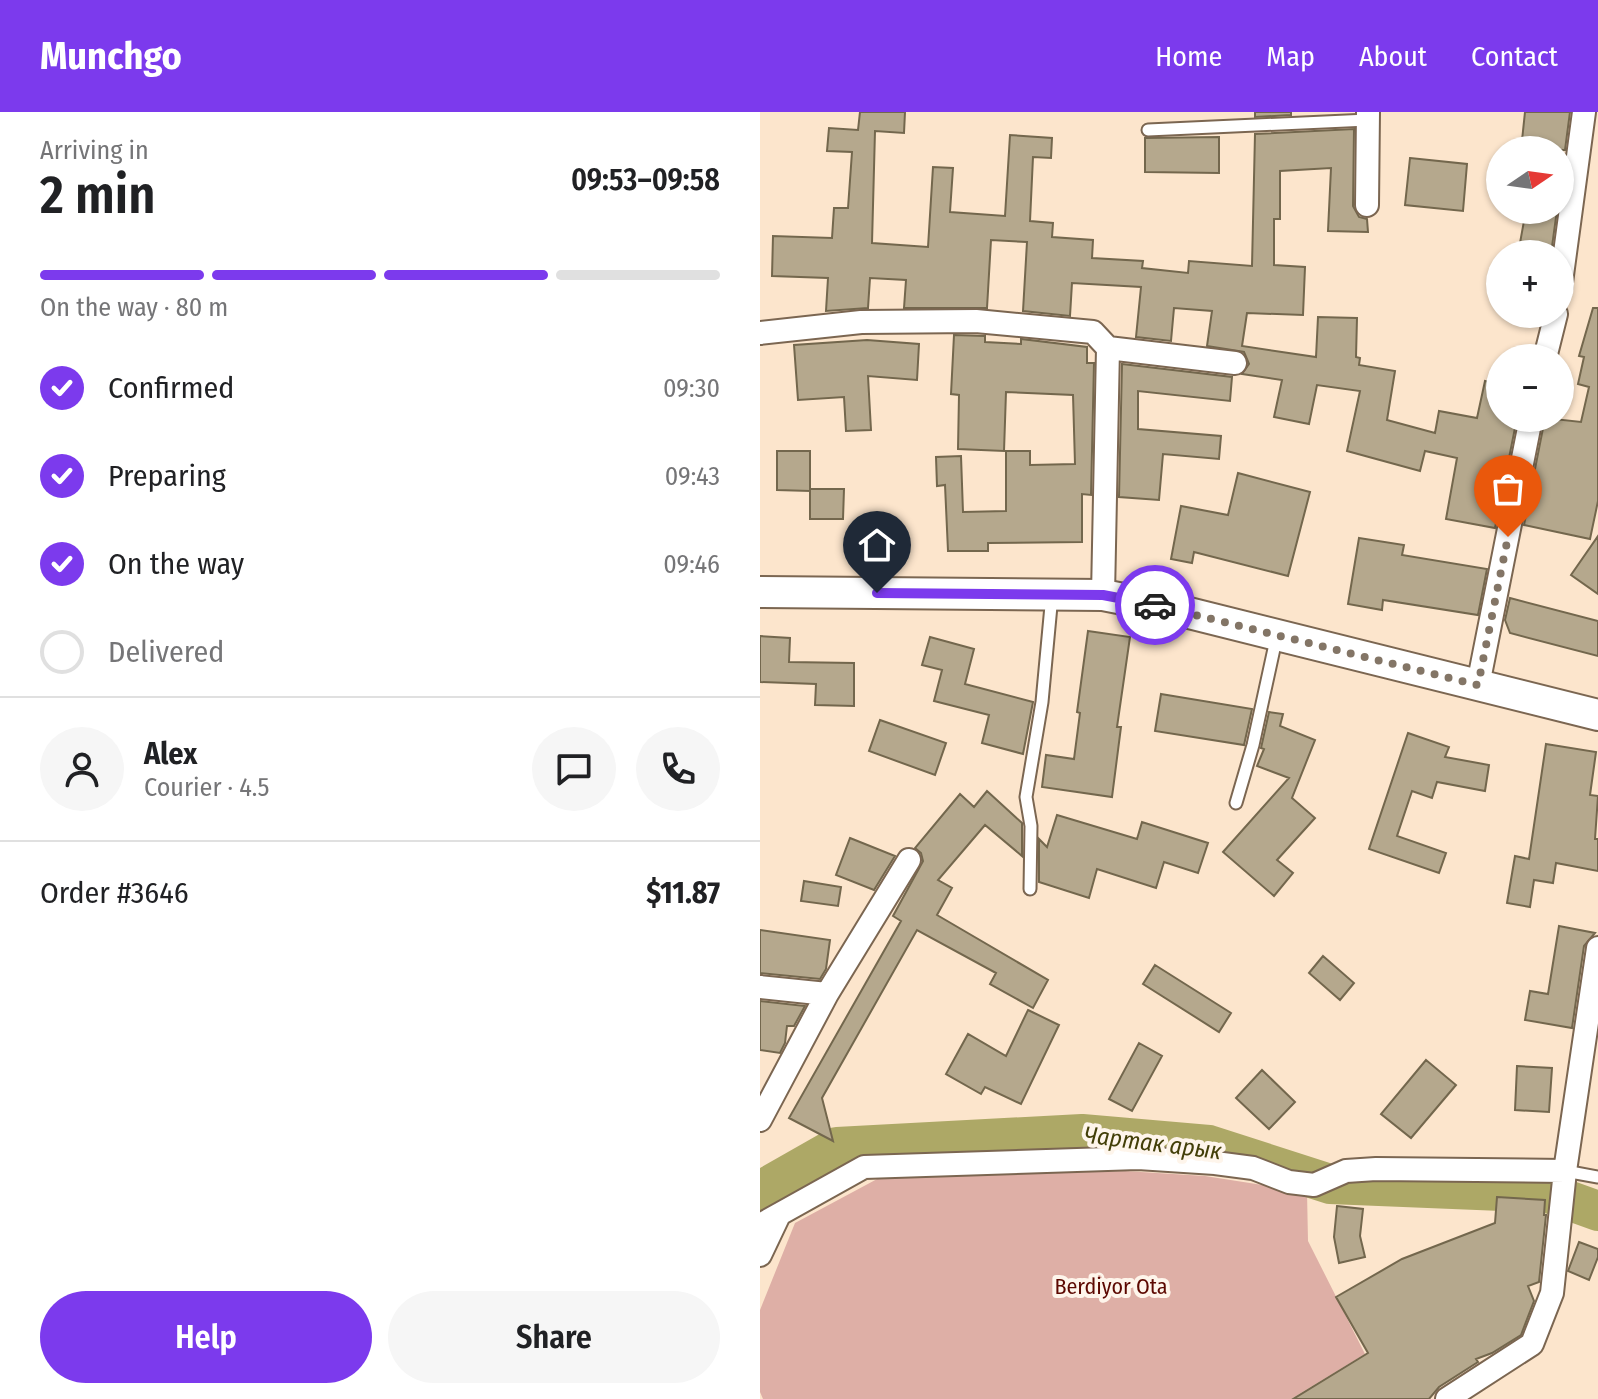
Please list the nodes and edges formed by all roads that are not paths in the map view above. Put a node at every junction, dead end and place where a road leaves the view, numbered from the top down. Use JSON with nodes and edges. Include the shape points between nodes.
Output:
{"nodes":[{"id":1,"x":1584,"y":112,"type":"edge"},
{"id":2,"x":1368,"y":116,"type":"edge"},
{"id":3,"x":1148,"y":130,"type":"dead end"},
{"id":4,"x":1367,"y":205,"type":"dead end"},
{"id":5,"x":1567,"y":240,"type":"edge"},
{"id":6,"x":760,"y":333,"type":"edge"},
{"id":7,"x":1108,"y":348,"type":"junction"},
{"id":8,"x":1235,"y":363,"type":"dead end"},
{"id":9,"x":1528,"y":432,"type":"edge"},
{"id":10,"x":760,"y":592,"type":"edge"},
{"id":11,"x":1052,"y":594,"type":"junction"},
{"id":12,"x":1103,"y":595,"type":"junction"},
{"id":13,"x":1277,"y":635,"type":"junction"},
{"id":14,"x":1478,"y":685,"type":"junction"},
{"id":15,"x":1598,"y":715,"type":"edge"},
{"id":16,"x":1236,"y":803,"type":"dead end"},
{"id":17,"x":909,"y":860,"type":"dead end"},
{"id":18,"x":1030,"y":889,"type":"dead end"},
{"id":19,"x":1598,"y":948,"type":"edge"},
{"id":20,"x":760,"y":987,"type":"edge"},
{"id":21,"x":827,"y":994,"type":"junction"},
{"id":22,"x":760,"y":1120,"type":"edge"},
{"id":23,"x":1565,"y":1171,"type":"junction"},
{"id":24,"x":1598,"y":1177,"type":"edge"},
{"id":25,"x":770,"y":1220,"type":"edge"},
{"id":26,"x":760,"y":1255,"type":"edge"},
{"id":27,"x":1447,"y":1399,"type":"edge"}],
"edges":[{"from":1,"to":5,"type":"street"},
{"from":2,"to":3,"type":"lane"},
{"from":2,"to":4,"type":"street"},
{"from":6,"to":7,"type":"street","via":[[861,322],[976,321],[1093,332]]},
{"from":7,"to":8,"type":"street"},
{"from":7,"to":12,"type":"street"},
{"from":9,"to":14,"type":"street"},
{"from":10,"to":11,"type":"street"},
{"from":11,"to":12,"type":"street"},
{"from":11,"to":18,"type":"lane","via":[[1026,797]]},
{"from":12,"to":13,"type":"street"},
{"from":13,"to":14,"type":"street"},
{"from":13,"to":16,"type":"lane"},
{"from":14,"to":15,"type":"street"},
{"from":17,"to":21,"type":"street"},
{"from":19,"to":23,"type":"street"},
{"from":20,"to":21,"type":"street"},
{"from":21,"to":22,"type":"street"},
{"from":23,"to":24,"type":"lane"},
{"from":23,"to":25,"type":"street","via":[[1376,1169],[1346,1171],[1324,1182],[1289,1182],[1241,1166],[1138,1158],[864,1167]]},
{"from":23,"to":27,"type":"street","via":[[1552,1293],[1532,1344]]},
{"from":25,"to":26,"type":"street"}]}
